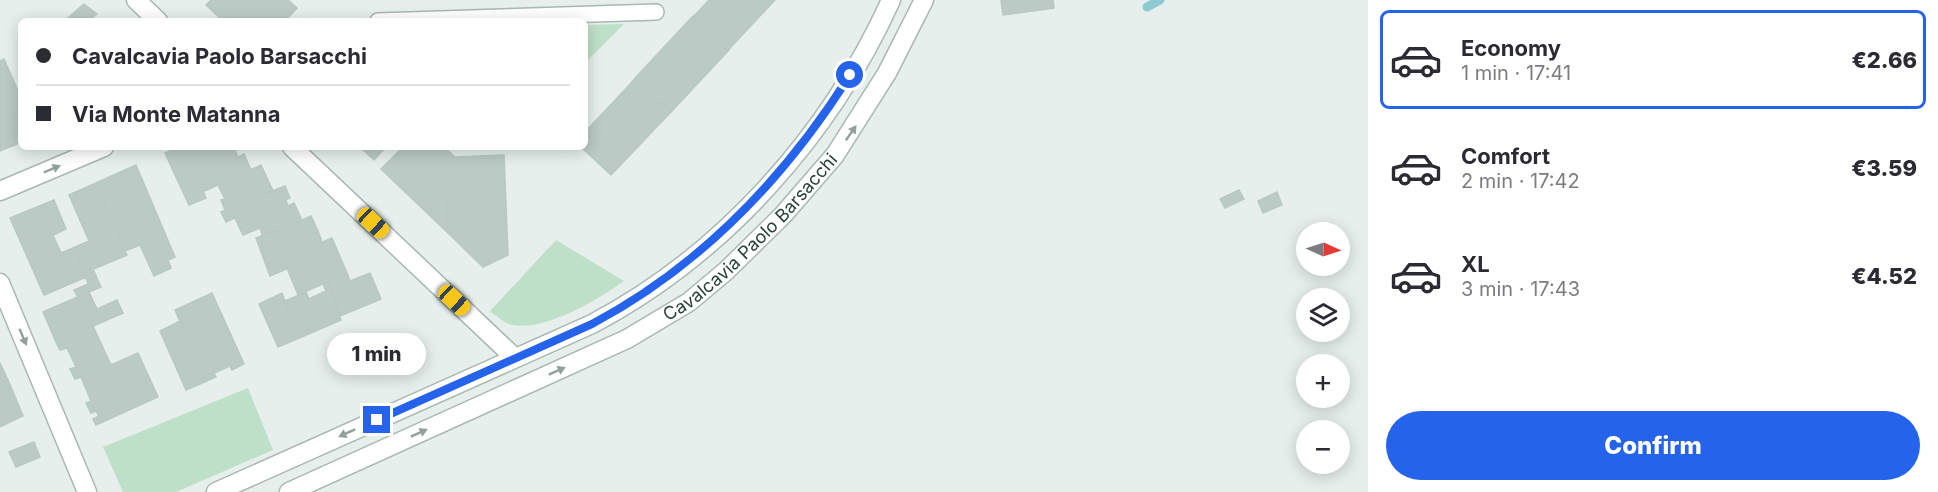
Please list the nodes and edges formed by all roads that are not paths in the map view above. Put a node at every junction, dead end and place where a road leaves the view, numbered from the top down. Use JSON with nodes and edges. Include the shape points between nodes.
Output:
{"nodes":[{"id":1,"x":136,"y":0,"type":"edge"},
{"id":2,"x":891,"y":0,"type":"edge"},
{"id":3,"x":924,"y":0,"type":"edge"},
{"id":4,"x":656,"y":12,"type":"dead end"},
{"id":5,"x":156,"y":18,"type":"edge"},
{"id":6,"x":471,"y":18,"type":"edge"},
{"id":7,"x":97,"y":150,"type":"edge"},
{"id":8,"x":295,"y":150,"type":"edge"},
{"id":9,"x":0,"y":191,"type":"edge"},
{"id":10,"x":0,"y":283,"type":"edge"},
{"id":11,"x":515,"y":358,"type":"junction"},
{"id":12,"x":87,"y":492,"type":"edge"},
{"id":13,"x":216,"y":492,"type":"edge"},
{"id":14,"x":289,"y":492,"type":"edge"}],
"edges":[{"from":1,"to":5,"type":"street"},
{"from":2,"to":11,"type":"street","name":"Cavalcavia Paolo Barsacchi","via":[[850,75],[809,136],[765,189],[718,236],[690,261],[621,309]]},
{"from":14,"to":3,"type":"street","name":"Cavalcavia Paolo Barsacchi","one_way":true,"via":[[649,327],[689,302],[783,215],[840,147],[887,73]]},
{"from":4,"to":6,"type":"lane"},
{"from":9,"to":7,"type":"street","one_way":true},
{"from":8,"to":11,"type":"street"},
{"from":10,"to":12,"type":"street","one_way":true},
{"from":11,"to":13,"type":"street","name":"Cavalcavia Paolo Barsacchi","one_way":true}]}
